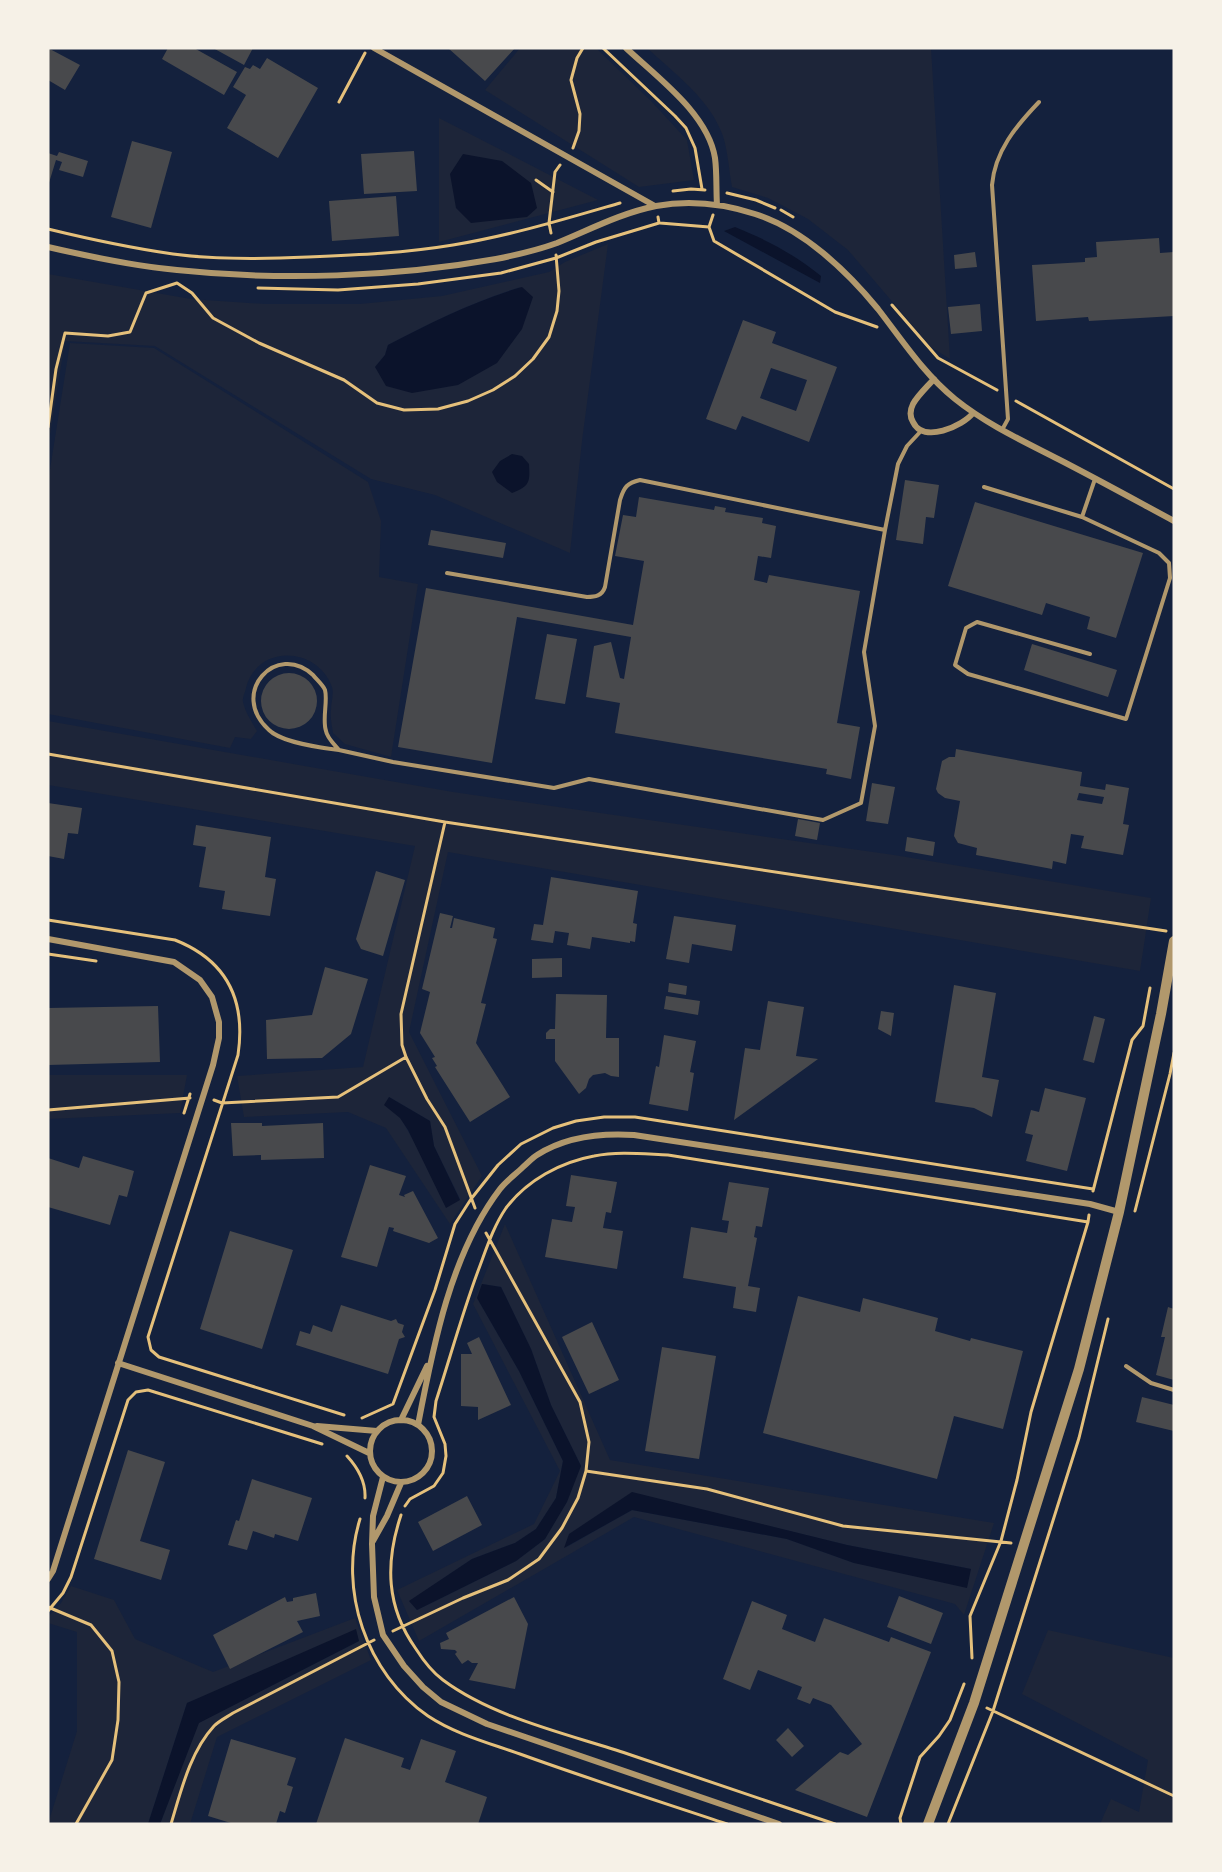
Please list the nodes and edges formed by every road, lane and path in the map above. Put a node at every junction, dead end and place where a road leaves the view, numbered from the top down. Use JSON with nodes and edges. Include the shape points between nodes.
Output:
{"nodes":[{"id":1,"x":374,"y":48,"type":"edge"},
{"id":2,"x":583,"y":48,"type":"edge"},
{"id":3,"x":603,"y":48,"type":"edge"},
{"id":4,"x":626,"y":48,"type":"edge"},
{"id":5,"x":364,"y":54,"type":"dead end"},
{"id":6,"x":339,"y":102,"type":"dead end"},
{"id":7,"x":1039,"y":102,"type":"dead end"},
{"id":8,"x":568,"y":157,"type":"junction"},
{"id":9,"x":537,"y":180,"type":"dead end"},
{"id":10,"x":702,"y":189,"type":"junction"},
{"id":11,"x":716,"y":191,"type":"junction"},
{"id":12,"x":553,"y":192,"type":"junction"},
{"id":13,"x":665,"y":192,"type":"dead end"},
{"id":14,"x":639,"y":197,"type":"junction"},
{"id":15,"x":717,"y":205,"type":"junction"},
{"id":16,"x":655,"y":206,"type":"junction"},
{"id":17,"x":799,"y":221,"type":"dead end"},
{"id":18,"x":549,"y":223,"type":"junction"},
{"id":19,"x":659,"y":223,"type":"dead end"},
{"id":20,"x":709,"y":227,"type":"junction"},
{"id":21,"x":48,"y":229,"type":"edge"},
{"id":22,"x":554,"y":244,"type":"junction"},
{"id":23,"x":48,"y":247,"type":"edge"},
{"id":24,"x":885,"y":298,"type":"dead end"},
{"id":25,"x":888,"y":322,"type":"junction"},
{"id":26,"x":934,"y":379,"type":"junction"},
{"id":27,"x":1006,"y":396,"type":"junction"},
{"id":28,"x":974,"y":413,"type":"junction"},
{"id":29,"x":48,"y":427,"type":"edge"},
{"id":30,"x":1002,"y":430,"type":"junction"},
{"id":31,"x":921,"y":431,"type":"junction"},
{"id":32,"x":1095,"y":478,"type":"junction"},
{"id":33,"x":984,"y":487,"type":"dead end"},
{"id":34,"x":1174,"y":489,"type":"edge"},
{"id":35,"x":1082,"y":517,"type":"junction"},
{"id":36,"x":1174,"y":521,"type":"edge"},
{"id":37,"x":885,"y":530,"type":"junction"},
{"id":38,"x":447,"y":573,"type":"dead end"},
{"id":39,"x":1090,"y":654,"type":"dead end"},
{"id":40,"x":339,"y":750,"type":"junction"},
{"id":41,"x":48,"y":754,"type":"edge"},
{"id":42,"x":48,"y":920,"type":"edge"},
{"id":43,"x":1174,"y":932,"type":"edge"},
{"id":44,"x":48,"y":939,"type":"edge"},
{"id":45,"x":1174,"y":941,"type":"edge"},
{"id":46,"x":183,"y":943,"type":"dead end"},
{"id":47,"x":48,"y":954,"type":"edge"},
{"id":48,"x":105,"y":963,"type":"dead end"},
{"id":49,"x":1151,"y":984,"type":"dead end"},
{"id":50,"x":406,"y":1057,"type":"dead end"},
{"id":51,"x":192,"y":1089,"type":"dead end"},
{"id":52,"x":203,"y":1097,"type":"junction"},
{"id":53,"x":189,"y":1098,"type":"junction"},
{"id":54,"x":48,"y":1110,"type":"edge"},
{"id":55,"x":182,"y":1120,"type":"dead end"},
{"id":56,"x":1090,"y":1204,"type":"junction"},
{"id":57,"x":1119,"y":1212,"type":"junction"},
{"id":58,"x":1088,"y":1222,"type":"junction"},
{"id":59,"x":431,"y":1357,"type":"junction"},
{"id":60,"x":118,"y":1364,"type":"junction"},
{"id":61,"x":1126,"y":1366,"type":"dead end"},
{"id":62,"x":1174,"y":1390,"type":"edge"},
{"id":63,"x":401,"y":1420,"type":"junction"},
{"id":64,"x":418,"y":1425,"type":"junction"},
{"id":65,"x":313,"y":1426,"type":"junction"},
{"id":66,"x":377,"y":1431,"type":"junction"},
{"id":67,"x":323,"y":1445,"type":"dead end"},
{"id":68,"x":340,"y":1452,"type":"dead end"},
{"id":69,"x":369,"y":1452,"type":"junction"},
{"id":70,"x":586,"y":1471,"type":"dead end"},
{"id":71,"x":383,"y":1477,"type":"junction"},
{"id":72,"x":401,"y":1483,"type":"junction"},
{"id":73,"x":364,"y":1505,"type":"dead end"},
{"id":74,"x":362,"y":1514,"type":"dead end"},
{"id":75,"x":1001,"y":1541,"type":"junction"},
{"id":76,"x":372,"y":1544,"type":"junction"},
{"id":77,"x":1025,"y":1545,"type":"junction"},
{"id":78,"x":48,"y":1579,"type":"edge"},
{"id":79,"x":49,"y":1609,"type":"edge"},
{"id":80,"x":970,"y":1666,"type":"dead end"},
{"id":81,"x":967,"y":1675,"type":"dead end"},
{"id":82,"x":974,"y":1703,"type":"junction"},
{"id":83,"x":1174,"y":1796,"type":"edge"},
{"id":84,"x":76,"y":1824,"type":"edge"},
{"id":85,"x":727,"y":1824,"type":"edge"},
{"id":86,"x":779,"y":1824,"type":"edge"},
{"id":87,"x":835,"y":1824,"type":"edge"},
{"id":88,"x":901,"y":1824,"type":"edge"},
{"id":89,"x":928,"y":1824,"type":"edge"}],
"edges":[{"from":1,"to":8,"type":"street"},
{"from":2,"to":8,"type":"path","via":[[571,80],[580,114],[579,131]]},
{"from":3,"to":10,"type":"path","via":[[686,128],[695,148]]},
{"from":4,"to":11,"type":"street","via":[[691,110],[705,129],[714,157]]},
{"from":5,"to":6,"type":"path"},
{"from":7,"to":27,"type":"lane","via":[[1015,127],[992,178]]},
{"from":8,"to":12,"type":"path","via":[[555,172]]},
{"from":8,"to":14,"type":"street"},
{"from":9,"to":12,"type":"path"},
{"from":10,"to":11,"type":"path"},
{"from":10,"to":13,"type":"path"},
{"from":11,"to":15,"type":"street"},
{"from":11,"to":17,"type":"path","via":[[756,200]]},
{"from":12,"to":18,"type":"path"},
{"from":14,"to":16,"type":"street"},
{"from":14,"to":18,"type":"path"},
{"from":15,"to":16,"type":"street"},
{"from":15,"to":20,"type":"path"},
{"from":15,"to":25,"type":"street","via":[[758,215],[798,235],[834,262]]},
{"from":16,"to":22,"type":"street","via":[[601,223]]},
{"from":18,"to":21,"type":"path","via":[[455,245],[394,253],[256,259],[174,254]]},
{"from":18,"to":22,"type":"path"},
{"from":19,"to":20,"type":"path"},
{"from":20,"to":25,"type":"path","via":[[714,241],[835,312],[880,328]]},
{"from":22,"to":23,"type":"street","via":[[433,268],[297,276],[176,270]]},
{"from":22,"to":29,"type":"path","via":[[559,291],[549,337],[515,376],[468,401],[438,409],[404,410],[377,403],[344,380],[259,344],[213,318],[192,293],[177,283],[146,293],[130,332],[108,336],[65,333]]},
{"from":24,"to":27,"type":"path","via":[[938,358]]},
{"from":25,"to":26,"type":"street"},
{"from":26,"to":28,"type":"street"},
{"from":26,"to":31,"type":"street","via":[[910,410],[912,422]]},
{"from":27,"to":30,"type":"lane","via":[[1008,419]]},
{"from":27,"to":34,"type":"path"},
{"from":28,"to":30,"type":"street"},
{"from":28,"to":31,"type":"street","via":[[935,433]]},
{"from":30,"to":32,"type":"street"},
{"from":31,"to":37,"type":"lane","via":[[907,446],[898,465]]},
{"from":32,"to":35,"type":"lane"},
{"from":32,"to":36,"type":"street"},
{"from":33,"to":35,"type":"lane"},
{"from":35,"to":39,"type":"lane","via":[[1159,553],[1169,564],[1170,578],[1126,719],[968,674],[955,665],[966,628],[977,622]]},
{"from":37,"to":38,"type":"lane","via":[[640,480],[623,488],[605,587],[596,597]]},
{"from":37,"to":40,"type":"lane","via":[[864,652],[874,726],[861,803],[823,819],[589,779],[554,788]]},
{"from":40,"to":40,"type":"lane","via":[[326,733],[325,689],[314,676],[302,667],[281,664],[262,674],[253,690],[253,705],[270,732],[318,748]]},
{"from":41,"to":43,"type":"path","via":[[445,822]]},
{"from":42,"to":46,"type":"path"},
{"from":44,"to":52,"type":"street","via":[[174,962],[200,980],[212,997],[219,1022],[219,1038]]},
{"from":45,"to":57,"type":"street"},
{"from":47,"to":48,"type":"path"},
{"from":49,"to":56,"type":"path","via":[[1143,1026],[1132,1040]]},
{"from":50,"to":52,"type":"path","via":[[338,1097],[222,1103]]},
{"from":51,"to":53,"type":"path"},
{"from":52,"to":53,"type":"path"},
{"from":52,"to":60,"type":"street"},
{"from":53,"to":54,"type":"path"},
{"from":53,"to":55,"type":"path"},
{"from":56,"to":57,"type":"street"},
{"from":56,"to":58,"type":"path"},
{"from":56,"to":59,"type":"street","via":[[642,1136],[585,1137],[537,1155],[501,1187],[469,1239]]},
{"from":57,"to":77,"type":"street","via":[[1079,1369]]},
{"from":58,"to":75,"type":"path","via":[[1031,1412]]},
{"from":58,"to":87,"type":"path","via":[[668,1155],[620,1153],[568,1162],[541,1176],[506,1209],[490,1239],[436,1401],[434,1417],[445,1444],[443,1473],[434,1486],[410,1499],[394,1536],[391,1582],[401,1627],[422,1659],[442,1679],[496,1709]]},
{"from":59,"to":63,"type":"street"},
{"from":59,"to":64,"type":"street"},
{"from":60,"to":65,"type":"street"},
{"from":60,"to":78,"type":"street"},
{"from":61,"to":62,"type":"lane","via":[[1151,1383]]},
{"from":63,"to":64,"type":"street"},
{"from":63,"to":66,"type":"street"},
{"from":64,"to":72,"type":"street","via":[[431,1440],[432,1460],[420,1477]]},
{"from":65,"to":66,"type":"street"},
{"from":65,"to":69,"type":"street"},
{"from":66,"to":69,"type":"street"},
{"from":67,"to":79,"type":"path","via":[[148,1390],[136,1392],[128,1400],[71,1577]]},
{"from":68,"to":73,"type":"path","via":[[348,1456],[366,1486]]},
{"from":69,"to":71,"type":"street","via":[[373,1466]]},
{"from":70,"to":75,"type":"path","via":[[707,1490],[843,1526]]},
{"from":71,"to":72,"type":"street"},
{"from":71,"to":76,"type":"street","via":[[373,1516]]},
{"from":72,"to":76,"type":"street"},
{"from":74,"to":85,"type":"path","via":[[352,1554],[354,1598],[368,1644],[389,1680],[426,1715],[448,1728],[521,1755]]},
{"from":75,"to":77,"type":"path"},
{"from":75,"to":80,"type":"path","via":[[970,1616]]},
{"from":76,"to":86,"type":"street","via":[[374,1597],[383,1635],[406,1669],[441,1702],[523,1738]]},
{"from":77,"to":82,"type":"street"},
{"from":79,"to":84,"type":"path","via":[[91,1625],[112,1651],[119,1682],[112,1760]]},
{"from":81,"to":88,"type":"path","via":[[950,1720],[920,1757]]},
{"from":82,"to":83,"type":"path"},
{"from":82,"to":89,"type":"street"}]}
